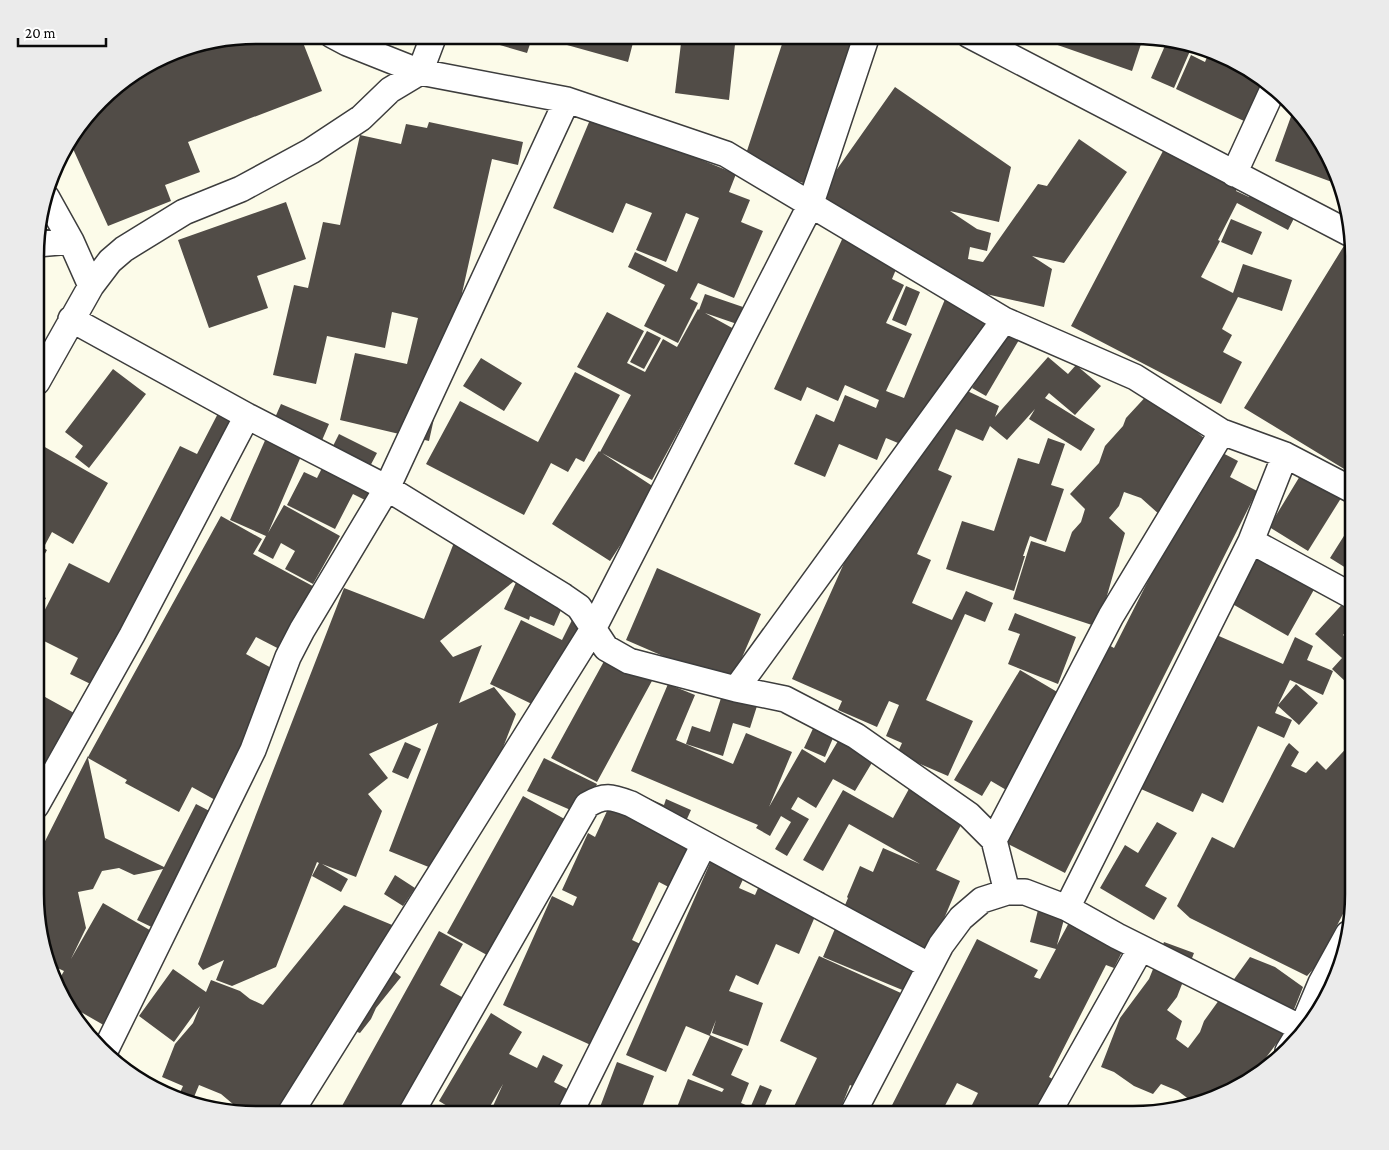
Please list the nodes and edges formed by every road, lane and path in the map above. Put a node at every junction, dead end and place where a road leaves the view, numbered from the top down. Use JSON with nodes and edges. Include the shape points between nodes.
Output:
{"nodes":[{"id":1,"x":350,"y":44,"type":"edge"},
{"id":2,"x":431,"y":44,"type":"edge"},
{"id":3,"x":864,"y":44,"type":"edge"},
{"id":4,"x":986,"y":44,"type":"edge"},
{"id":5,"x":420,"y":72,"type":"junction"},
{"id":6,"x":1271,"y":94,"type":"edge"},
{"id":7,"x":567,"y":100,"type":"junction"},
{"id":8,"x":1234,"y":174,"type":"junction"},
{"id":9,"x":50,"y":204,"type":"edge"},
{"id":10,"x":810,"y":206,"type":"junction"},
{"id":11,"x":1343,"y":230,"type":"edge"},
{"id":12,"x":71,"y":241,"type":"junction"},
{"id":13,"x":44,"y":243,"type":"edge"},
{"id":14,"x":90,"y":286,"type":"junction"},
{"id":15,"x":72,"y":319,"type":"junction"},
{"id":16,"x":1004,"y":320,"type":"junction"},
{"id":17,"x":44,"y":369,"type":"edge"},
{"id":18,"x":247,"y":416,"type":"junction"},
{"id":19,"x":1222,"y":432,"type":"junction"},
{"id":20,"x":1285,"y":455,"type":"junction"},
{"id":21,"x":1345,"y":486,"type":"edge"},
{"id":22,"x":387,"y":488,"type":"junction"},
{"id":23,"x":1251,"y":541,"type":"junction"},
{"id":24,"x":1345,"y":592,"type":"edge"},
{"id":25,"x":593,"y":629,"type":"junction"},
{"id":26,"x":736,"y":689,"type":"junction"},
{"id":27,"x":44,"y":792,"type":"edge"},
{"id":28,"x":994,"y":840,"type":"junction"},
{"id":29,"x":704,"y":844,"type":"junction"},
{"id":30,"x":1007,"y":892,"type":"junction"},
{"id":31,"x":1067,"y":908,"type":"junction"},
{"id":32,"x":1141,"y":948,"type":"junction"},
{"id":33,"x":1336,"y":956,"type":"edge"},
{"id":34,"x":930,"y":966,"type":"junction"},
{"id":35,"x":1311,"y":1010,"type":"edge"},
{"id":36,"x":1298,"y":1027,"type":"edge"},
{"id":37,"x":108,"y":1046,"type":"edge"},
{"id":38,"x":294,"y":1106,"type":"edge"},
{"id":39,"x":415,"y":1106,"type":"edge"},
{"id":40,"x":573,"y":1106,"type":"edge"},
{"id":41,"x":857,"y":1106,"type":"edge"},
{"id":42,"x":1053,"y":1106,"type":"edge"}],
"edges":[{"from":1,"to":5,"type":"street"},
{"from":2,"to":5,"type":"street"},
{"from":3,"to":10,"type":"street"},
{"from":4,"to":8,"type":"street"},
{"from":5,"to":7,"type":"street"},
{"from":5,"to":14,"type":"street","via":[[390,90],[361,118],[311,151],[241,189],[184,212],[124,249]]},
{"from":6,"to":8,"type":"street"},
{"from":7,"to":10,"type":"street","via":[[726,154]]},
{"from":7,"to":22,"type":"street"},
{"from":8,"to":11,"type":"street"},
{"from":9,"to":12,"type":"street"},
{"from":10,"to":16,"type":"street"},
{"from":10,"to":25,"type":"street"},
{"from":12,"to":13,"type":"street"},
{"from":12,"to":14,"type":"street"},
{"from":14,"to":15,"type":"street"},
{"from":15,"to":17,"type":"street"},
{"from":15,"to":18,"type":"street"},
{"from":16,"to":19,"type":"street","via":[[1135,377]]},
{"from":16,"to":26,"type":"street"},
{"from":18,"to":22,"type":"street"},
{"from":18,"to":27,"type":"street","via":[[132,635]]},
{"from":19,"to":20,"type":"street"},
{"from":19,"to":28,"type":"street","via":[[1111,616]]},
{"from":20,"to":21,"type":"street"},
{"from":20,"to":23,"type":"street"},
{"from":22,"to":25,"type":"street","via":[[563,596],[578,607]]},
{"from":22,"to":37,"type":"street","via":[[288,657],[254,750]]},
{"from":23,"to":24,"type":"street"},
{"from":23,"to":31,"type":"street"},
{"from":25,"to":26,"type":"street","via":[[606,648],[629,661]]},
{"from":25,"to":38,"type":"street"},
{"from":26,"to":28,"type":"street","via":[[785,699],[856,736],[969,815]]},
{"from":28,"to":30,"type":"street"},
{"from":29,"to":34,"type":"street"},
{"from":29,"to":39,"type":"street","via":[[631,804],[611,797],[598,798],[587,805]]},
{"from":29,"to":40,"type":"street"},
{"from":30,"to":31,"type":"street","via":[[1025,892]]},
{"from":30,"to":34,"type":"street","via":[[982,900],[961,918]]},
{"from":31,"to":32,"type":"street"},
{"from":32,"to":36,"type":"street"},
{"from":32,"to":42,"type":"street"},
{"from":33,"to":35,"type":"street"},
{"from":34,"to":41,"type":"street"}]}
